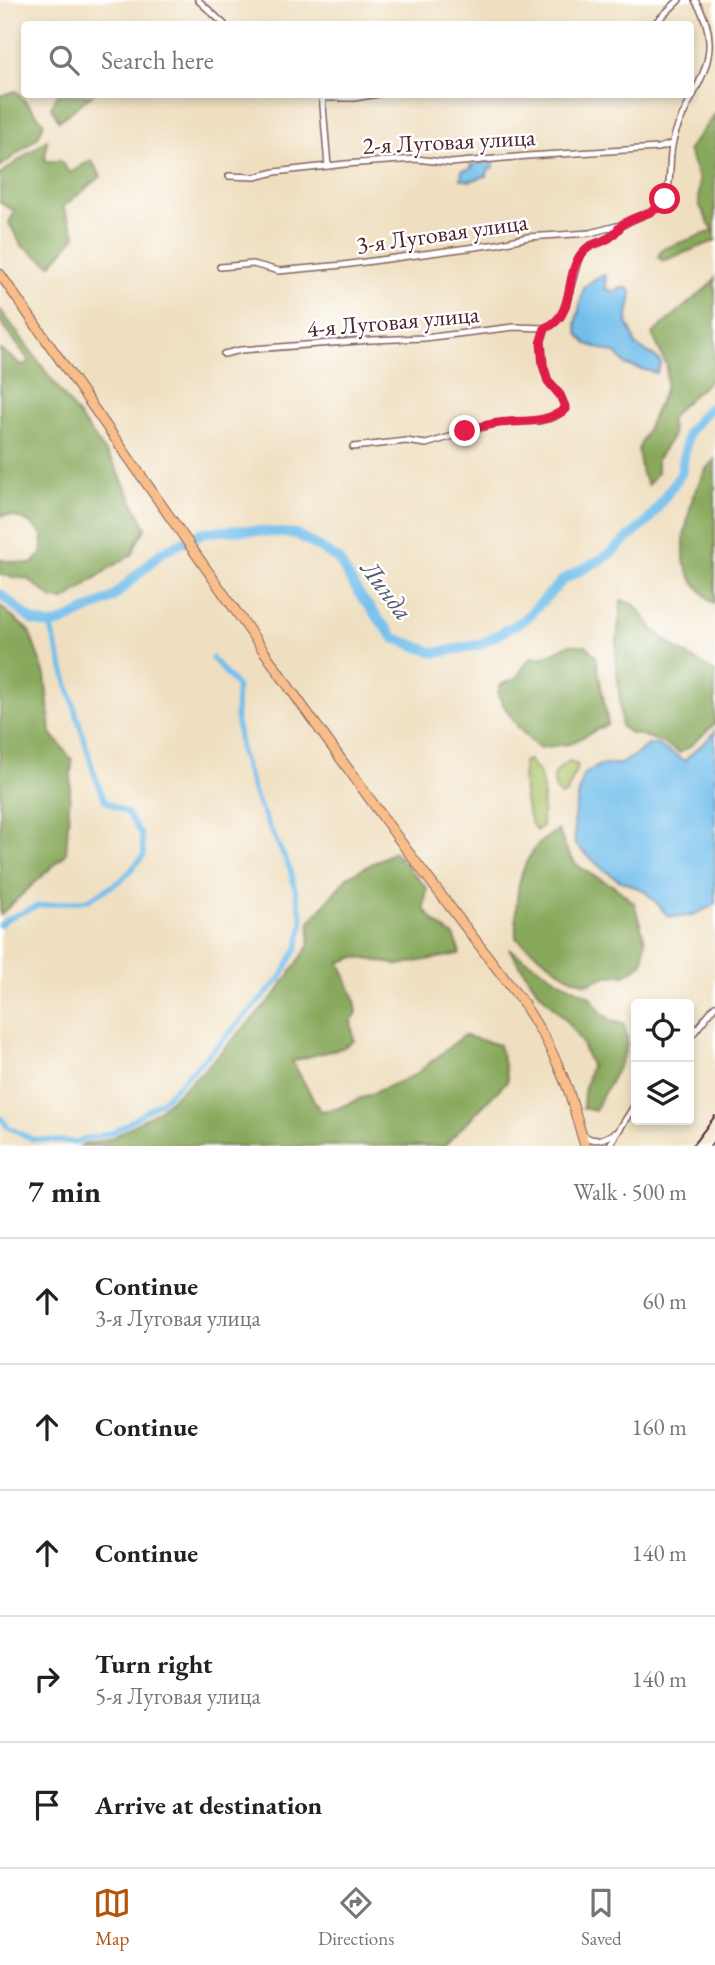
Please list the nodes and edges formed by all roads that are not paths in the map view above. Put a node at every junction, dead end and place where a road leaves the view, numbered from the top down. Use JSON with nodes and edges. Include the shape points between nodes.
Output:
{"nodes":[{"id":1,"x":198,"y":0,"type":"edge"},
{"id":2,"x":680,"y":0,"type":"edge"},
{"id":3,"x":695,"y":0,"type":"edge"},
{"id":4,"x":221,"y":21,"type":"edge"},
{"id":5,"x":657,"y":21,"type":"edge"},
{"id":6,"x":694,"y":91,"type":"edge"},
{"id":7,"x":322,"y":98,"type":"edge"},
{"id":8,"x":691,"y":98,"type":"edge"},
{"id":9,"x":672,"y":144,"type":"junction"},
{"id":10,"x":328,"y":166,"type":"junction"},
{"id":11,"x":229,"y":176,"type":"dead end"},
{"id":12,"x":624,"y":224,"type":"junction"},
{"id":13,"x":220,"y":267,"type":"dead end"},
{"id":14,"x":0,"y":274,"type":"edge"},
{"id":15,"x":545,"y":328,"type":"junction"},
{"id":16,"x":223,"y":354,"type":"dead end"},
{"id":17,"x":353,"y":447,"type":"dead end"},
{"id":18,"x":715,"y":1006,"type":"edge"},
{"id":19,"x":694,"y":1033,"type":"edge"},
{"id":20,"x":631,"y":1111,"type":"edge"},
{"id":21,"x":581,"y":1132,"type":"junction"},
{"id":22,"x":618,"y":1132,"type":"junction"},
{"id":23,"x":586,"y":1146,"type":"edge"},
{"id":24,"x":609,"y":1146,"type":"edge"}],
"edges":[{"from":1,"to":4,"type":"street"},
{"from":2,"to":5,"type":"street"},
{"from":3,"to":6,"type":"street","via":[[706,19],[709,55]]},
{"from":7,"to":10,"type":"street"},
{"from":8,"to":9,"type":"street"},
{"from":9,"to":10,"type":"street","name":"2-я Луговая улица","via":[[452,163],[423,159]]},
{"from":9,"to":12,"type":"street","name":"3-я Луговая улица","via":[[663,203]]},
{"from":10,"to":11,"type":"street","name":"2-я Луговая улица","via":[[255,177]]},
{"from":12,"to":13,"type":"street","name":"3-я Луговая улица","via":[[590,233],[528,237],[343,265],[279,271],[253,264]]},
{"from":12,"to":15,"type":"street","via":[[579,257],[561,316]]},
{"from":14,"to":21,"type":"main road","via":[[384,819],[534,1019],[568,1089]]},
{"from":15,"to":16,"type":"street","name":"4-я Луговая улица"},
{"from":15,"to":17,"type":"street","via":[[543,365],[566,409],[554,417],[497,423],[426,444]]},
{"from":18,"to":19,"type":"street"},
{"from":20,"to":22,"type":"street"},
{"from":21,"to":22,"type":"street","via":[[600,1140]]},
{"from":21,"to":23,"type":"main road"},
{"from":22,"to":24,"type":"street"}]}
